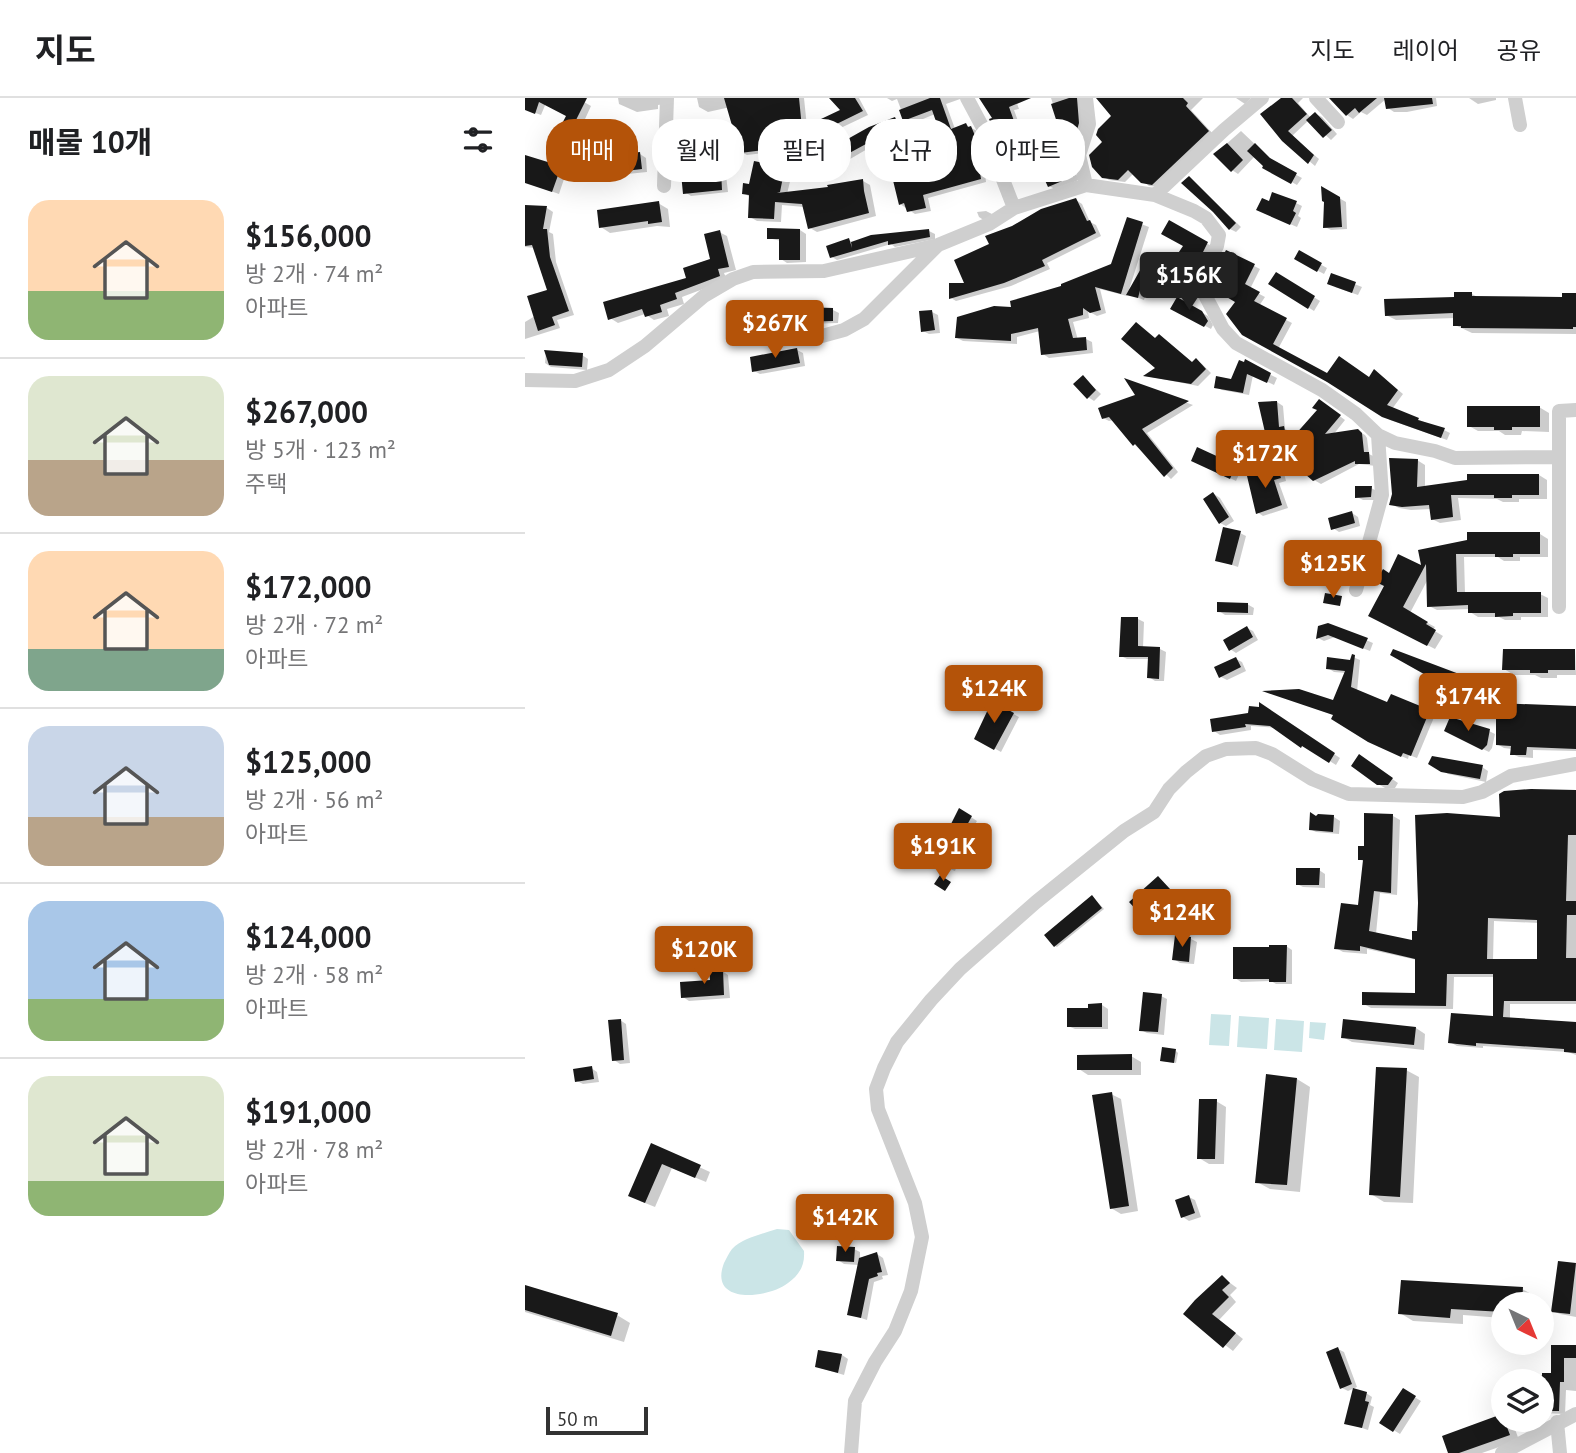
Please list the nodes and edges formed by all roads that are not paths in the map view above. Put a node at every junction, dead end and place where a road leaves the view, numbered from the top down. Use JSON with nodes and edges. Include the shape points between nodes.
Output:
{"nodes":[{"id":1,"x":667,"y":98,"type":"edge"},
{"id":2,"x":967,"y":98,"type":"edge"},
{"id":3,"x":1086,"y":98,"type":"edge"},
{"id":4,"x":1262,"y":98,"type":"edge"},
{"id":5,"x":1316,"y":98,"type":"edge"},
{"id":6,"x":1515,"y":98,"type":"edge"},
{"id":7,"x":1338,"y":122,"type":"dead end"},
{"id":8,"x":1520,"y":125,"type":"dead end"},
{"id":9,"x":1086,"y":185,"type":"junction"},
{"id":10,"x":664,"y":186,"type":"dead end"},
{"id":11,"x":1155,"y":195,"type":"junction"},
{"id":12,"x":1013,"y":208,"type":"junction"},
{"id":13,"x":938,"y":245,"type":"junction"},
{"id":14,"x":811,"y":339,"type":"dead end"},
{"id":15,"x":525,"y":380,"type":"edge"},
{"id":16,"x":1576,"y":410,"type":"edge"},
{"id":17,"x":1378,"y":435,"type":"junction"},
{"id":18,"x":1559,"y":457,"type":"junction"},
{"id":19,"x":1356,"y":590,"type":"dead end"},
{"id":20,"x":1559,"y":607,"type":"dead end"},
{"id":21,"x":1576,"y":764,"type":"edge"},
{"id":22,"x":1576,"y":1414,"type":"edge"},
{"id":23,"x":1557,"y":1422,"type":"junction"},
{"id":24,"x":851,"y":1453,"type":"edge"},
{"id":25,"x":1502,"y":1453,"type":"edge"},
{"id":26,"x":1560,"y":1453,"type":"edge"}],
"edges":[{"from":1,"to":10,"type":"street"},
{"from":2,"to":12,"type":"street"},
{"from":3,"to":9,"type":"street","via":[[1089,124],[1079,155]]},
{"from":4,"to":11,"type":"street"},
{"from":5,"to":7,"type":"street"},
{"from":6,"to":8,"type":"street"},
{"from":9,"to":11,"type":"street"},
{"from":9,"to":12,"type":"street"},
{"from":11,"to":17,"type":"street","via":[[1206,218],[1219,235],[1198,282],[1223,330],[1236,343],[1322,390]]},
{"from":12,"to":13,"type":"street","via":[[989,224]]},
{"from":13,"to":14,"type":"street","via":[[864,319]]},
{"from":13,"to":15,"type":"street","via":[[824,271],[753,272],[704,296],[609,370],[575,381]]},
{"from":16,"to":18,"type":"street","via":[[1559,411]]},
{"from":17,"to":18,"type":"street","via":[[1455,458]]},
{"from":17,"to":19,"type":"street","via":[[1382,495]]},
{"from":18,"to":20,"type":"street"},
{"from":21,"to":24,"type":"street","via":[[1511,776],[1462,797],[1349,794],[1257,748],[1226,749],[1186,772],[1154,812],[1036,902],[960,969],[897,1042],[877,1089],[878,1109],[915,1203],[922,1237],[911,1291],[895,1331],[855,1401]]},
{"from":22,"to":23,"type":"street"},
{"from":23,"to":25,"type":"street"},
{"from":23,"to":26,"type":"street"}]}
